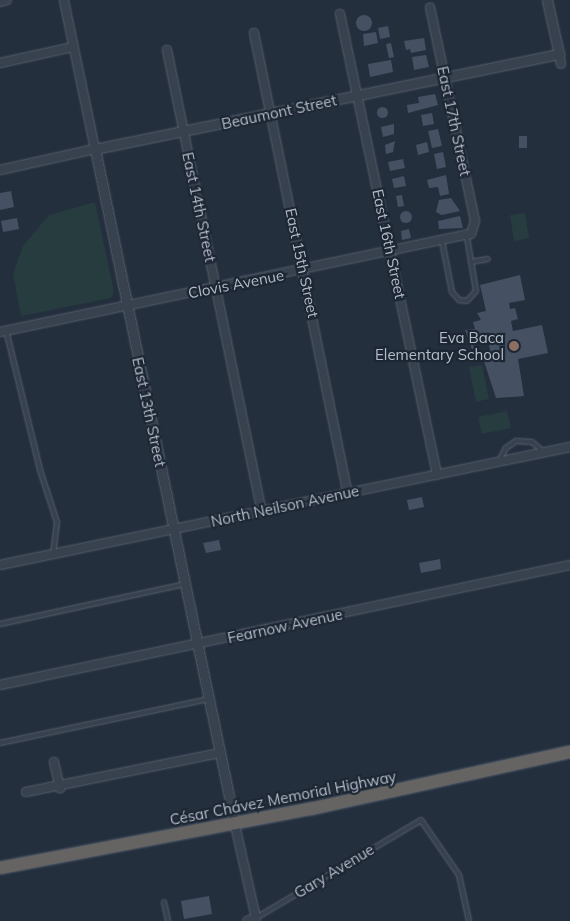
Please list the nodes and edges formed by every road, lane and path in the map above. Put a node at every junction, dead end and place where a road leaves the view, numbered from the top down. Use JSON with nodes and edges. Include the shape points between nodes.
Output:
{"nodes":[{"id":1,"x":7,"y":0,"type":"edge"},
{"id":2,"x":64,"y":0,"type":"edge"},
{"id":3,"x":547,"y":0,"type":"edge"},
{"id":4,"x":0,"y":2,"type":"edge"},
{"id":5,"x":430,"y":8,"type":"dead end"},
{"id":6,"x":340,"y":14,"type":"dead end"},
{"id":7,"x":254,"y":33,"type":"dead end"},
{"id":8,"x":74,"y":47,"type":"junction"},
{"id":9,"x":167,"y":50,"type":"dead end"},
{"id":10,"x":559,"y":54,"type":"junction"},
{"id":11,"x":0,"y":63,"type":"edge"},
{"id":12,"x":561,"y":64,"type":"dead end"},
{"id":13,"x":445,"y":77,"type":"junction"},
{"id":14,"x":357,"y":96,"type":"junction"},
{"id":15,"x":271,"y":113,"type":"junction"},
{"id":16,"x":183,"y":131,"type":"junction"},
{"id":17,"x":95,"y":149,"type":"junction"},
{"id":18,"x":0,"y":170,"type":"edge"},
{"id":19,"x":469,"y":235,"type":"junction"},
{"id":20,"x":442,"y":241,"type":"junction"},
{"id":21,"x":390,"y":252,"type":"junction"},
{"id":22,"x":488,"y":259,"type":"dead end"},
{"id":23,"x":471,"y":262,"type":"junction"},
{"id":24,"x":305,"y":270,"type":"junction"},
{"id":25,"x":216,"y":287,"type":"junction"},
{"id":26,"x":127,"y":305,"type":"junction"},
{"id":27,"x":3,"y":331,"type":"edge"},
{"id":28,"x":570,"y":447,"type":"edge"},
{"id":29,"x":545,"y":452,"type":"junction"},
{"id":30,"x":499,"y":462,"type":"junction"},
{"id":31,"x":437,"y":475,"type":"junction"},
{"id":32,"x":348,"y":493,"type":"junction"},
{"id":33,"x":262,"y":511,"type":"junction"},
{"id":34,"x":174,"y":529,"type":"junction"},
{"id":35,"x":53,"y":554,"type":"junction"},
{"id":36,"x":0,"y":565,"type":"edge"},
{"id":37,"x":570,"y":565,"type":"edge"},
{"id":38,"x":185,"y":584,"type":"junction"},
{"id":39,"x":0,"y":624,"type":"edge"},
{"id":40,"x":198,"y":645,"type":"junction"},
{"id":41,"x":0,"y":685,"type":"edge"},
{"id":42,"x":209,"y":699,"type":"junction"},
{"id":43,"x":0,"y":743,"type":"edge"},
{"id":44,"x":570,"y":752,"type":"edge"},
{"id":45,"x":220,"y":753,"type":"junction"},
{"id":46,"x":54,"y":762,"type":"dead end"},
{"id":47,"x":60,"y":788,"type":"junction"},
{"id":48,"x":26,"y":792,"type":"dead end"},
{"id":49,"x":235,"y":825,"type":"junction"},
{"id":50,"x":0,"y":868,"type":"edge"},
{"id":51,"x":164,"y":902,"type":"dead end"},
{"id":52,"x":256,"y":918,"type":"junction"},
{"id":53,"x":168,"y":921,"type":"edge"},
{"id":54,"x":247,"y":921,"type":"edge"},
{"id":55,"x":469,"y":921,"type":"edge"}],
"edges":[{"from":1,"to":4,"type":"street"},
{"from":2,"to":8,"type":"street","name":"East 13th Street"},
{"from":3,"to":10,"type":"street"},
{"from":5,"to":13,"type":"street","name":"East 17th Street"},
{"from":6,"to":14,"type":"street","name":"East 16th Street"},
{"from":7,"to":15,"type":"street","name":"East 15th Street"},
{"from":8,"to":11,"type":"street"},
{"from":8,"to":17,"type":"street","name":"East 13th Street"},
{"from":9,"to":16,"type":"street","name":"East 14th Street"},
{"from":10,"to":12,"type":"street"},
{"from":10,"to":13,"type":"street","name":"Beaumont Street"},
{"from":13,"to":14,"type":"street","name":"Beaumont Street"},
{"from":13,"to":19,"type":"street","name":"East 17th Street","via":[[475,221]]},
{"from":14,"to":15,"type":"street","name":"Beaumont Street"},
{"from":14,"to":21,"type":"street","name":"East 16th Street"},
{"from":15,"to":16,"type":"street","name":"Beaumont Street"},
{"from":15,"to":24,"type":"street","name":"East 15th Street"},
{"from":16,"to":17,"type":"street","name":"Beaumont Street"},
{"from":16,"to":25,"type":"street","name":"East 14th Street"},
{"from":17,"to":18,"type":"street","name":"Beaumont Street"},
{"from":17,"to":26,"type":"street","name":"East 13th Street"},
{"from":19,"to":20,"type":"street","name":"Clovis Avenue"},
{"from":19,"to":23,"type":"lane"},
{"from":20,"to":21,"type":"street","name":"Clovis Avenue"},
{"from":20,"to":23,"type":"lane","via":[[452,292],[459,300],[474,296]]},
{"from":21,"to":24,"type":"street","name":"Clovis Avenue"},
{"from":21,"to":31,"type":"street","name":"East 16th Street"},
{"from":22,"to":23,"type":"lane"},
{"from":24,"to":25,"type":"street","name":"Clovis Avenue"},
{"from":24,"to":32,"type":"street","name":"East 15th Street"},
{"from":25,"to":26,"type":"street","name":"Clovis Avenue"},
{"from":25,"to":33,"type":"street","name":"East 14th Street"},
{"from":26,"to":27,"type":"street","name":"Clovis Avenue"},
{"from":26,"to":34,"type":"street","name":"East 13th Street"},
{"from":27,"to":35,"type":"lane","via":[[57,522]]},
{"from":28,"to":29,"type":"street","name":"North Neilson Avenue"},
{"from":29,"to":30,"type":"street","name":"North Neilson Avenue"},
{"from":29,"to":30,"type":"lane","via":[[532,442],[516,441],[506,448]]},
{"from":30,"to":31,"type":"street","name":"North Neilson Avenue"},
{"from":31,"to":32,"type":"street","name":"North Neilson Avenue"},
{"from":32,"to":33,"type":"street","name":"North Neilson Avenue"},
{"from":33,"to":34,"type":"street","name":"North Neilson Avenue"},
{"from":34,"to":35,"type":"street","name":"North Neilson Avenue"},
{"from":34,"to":38,"type":"street","name":"East 13th Street"},
{"from":35,"to":36,"type":"street","name":"North Neilson Avenue"},
{"from":37,"to":40,"type":"street","name":"Fearnow Avenue"},
{"from":38,"to":39,"type":"lane"},
{"from":38,"to":40,"type":"street","name":"East 13th Street"},
{"from":40,"to":41,"type":"street","name":"Fearnow Avenue"},
{"from":40,"to":42,"type":"street","name":"East 13th Street"},
{"from":42,"to":43,"type":"lane"},
{"from":42,"to":45,"type":"street","name":"East 13th Street"},
{"from":44,"to":49,"type":"highway","name":"César Chávez Memorial Highway"},
{"from":45,"to":47,"type":"street"},
{"from":45,"to":49,"type":"street","name":"East 13th Street"},
{"from":46,"to":47,"type":"street"},
{"from":47,"to":48,"type":"street"},
{"from":49,"to":50,"type":"highway","name":"César Chávez Memorial Highway"},
{"from":49,"to":52,"type":"street"},
{"from":51,"to":53,"type":"lane"},
{"from":52,"to":54,"type":"street","name":"Gary Avenue"},
{"from":52,"to":55,"type":"lane","name":"Gary Avenue","via":[[421,820],[458,875]]}]}
